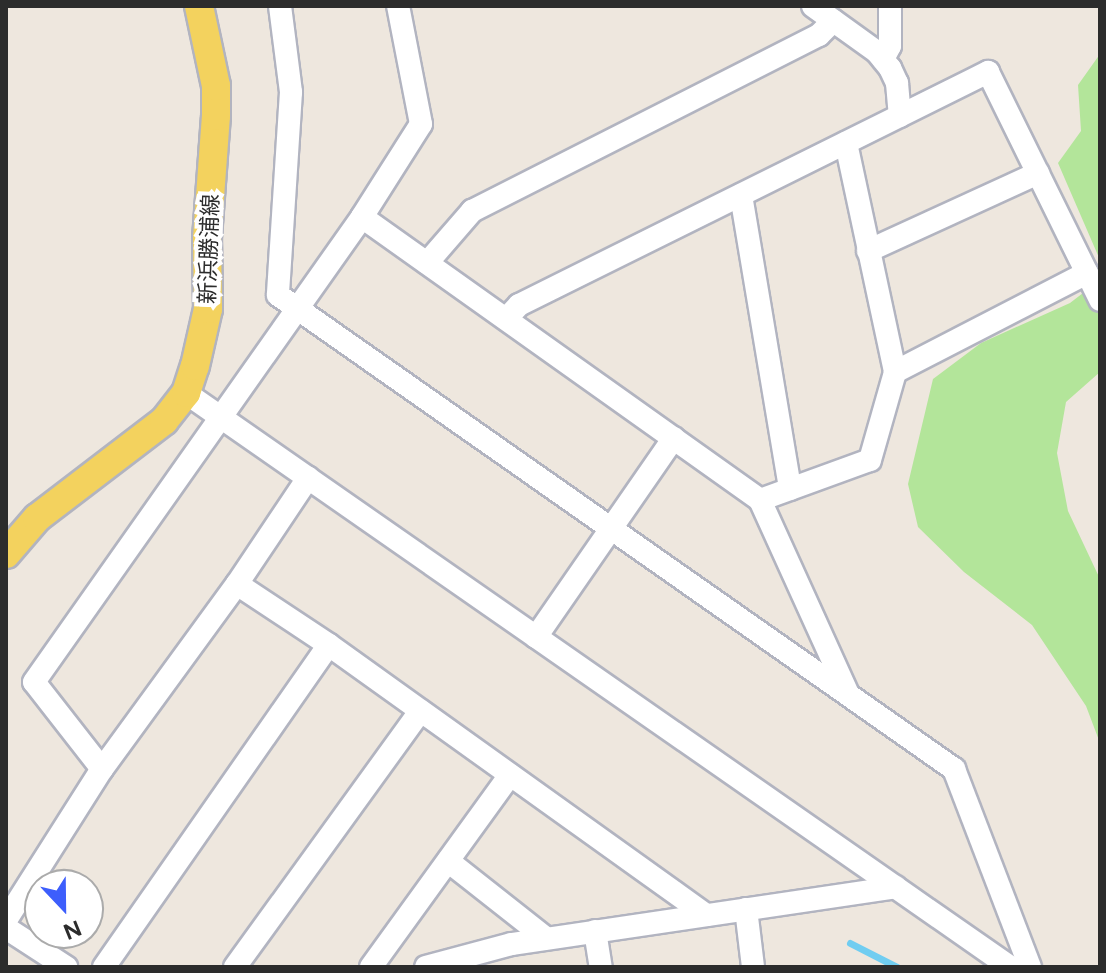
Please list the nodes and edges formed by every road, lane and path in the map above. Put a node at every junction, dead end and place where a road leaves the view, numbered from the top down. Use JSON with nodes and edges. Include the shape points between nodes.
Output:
{"nodes":[{"id":1,"x":199,"y":6,"type":"edge"},
{"id":2,"x":280,"y":6,"type":"edge"},
{"id":3,"x":398,"y":6,"type":"edge"},
{"id":4,"x":813,"y":6,"type":"edge"},
{"id":5,"x":890,"y":6,"type":"edge"},
{"id":6,"x":833,"y":21,"type":"junction"},
{"id":7,"x":883,"y":59,"type":"junction"},
{"id":8,"x":900,"y":116,"type":"junction"},
{"id":9,"x":846,"y":143,"type":"junction"},
{"id":10,"x":1038,"y":173,"type":"junction"},
{"id":11,"x":741,"y":195,"type":"junction"},
{"id":12,"x":362,"y":217,"type":"junction"},
{"id":13,"x":868,"y":251,"type":"junction"},
{"id":14,"x":427,"y":263,"type":"junction"},
{"id":15,"x":1087,"y":273,"type":"junction"},
{"id":16,"x":1100,"y":300,"type":"edge"},
{"id":17,"x":296,"y":308,"type":"junction"},
{"id":18,"x":506,"y":319,"type":"junction"},
{"id":19,"x":895,"y":372,"type":"junction"},
{"id":20,"x":186,"y":393,"type":"junction"},
{"id":21,"x":220,"y":417,"type":"junction"},
{"id":22,"x":674,"y":438,"type":"junction"},
{"id":23,"x":308,"y":478,"type":"junction"},
{"id":24,"x":790,"y":489,"type":"junction"},
{"id":25,"x":760,"y":500,"type":"junction"},
{"id":26,"x":611,"y":529,"type":"junction"},
{"id":27,"x":6,"y":554,"type":"edge"},
{"id":28,"x":237,"y":584,"type":"junction"},
{"id":29,"x":536,"y":637,"type":"junction"},
{"id":30,"x":329,"y":645,"type":"junction"},
{"id":31,"x":848,"y":695,"type":"junction"},
{"id":32,"x":420,"y":711,"type":"junction"},
{"id":33,"x":102,"y":769,"type":"junction"},
{"id":34,"x":510,"y":775,"type":"junction"},
{"id":35,"x":448,"y":861,"type":"junction"},
{"id":36,"x":896,"y":887,"type":"junction"},
{"id":37,"x":746,"y":909,"type":"junction"},
{"id":38,"x":706,"y":915,"type":"junction"},
{"id":39,"x":6,"y":920,"type":"edge"},
{"id":40,"x":6,"y":928,"type":"edge"},
{"id":41,"x":595,"y":931,"type":"junction"},
{"id":42,"x":546,"y":938,"type":"junction"},
{"id":43,"x":66,"y":967,"type":"edge"},
{"id":44,"x":104,"y":967,"type":"edge"},
{"id":45,"x":235,"y":967,"type":"edge"},
{"id":46,"x":371,"y":967,"type":"edge"},
{"id":47,"x":426,"y":967,"type":"edge"},
{"id":48,"x":601,"y":967,"type":"edge"},
{"id":49,"x":753,"y":967,"type":"edge"},
{"id":50,"x":1010,"y":967,"type":"edge"},
{"id":51,"x":1030,"y":967,"type":"edge"}],
"edges":[{"from":1,"to":20,"type":"main road","name":"新浜勝浦線","via":[[216,86],[216,116],[208,309]]},
{"from":2,"to":17,"type":"street","via":[[291,92],[278,295]]},
{"from":3,"to":12,"type":"street","via":[[421,124]]},
{"from":4,"to":6,"type":"street"},
{"from":5,"to":7,"type":"street","via":[[890,46]]},
{"from":6,"to":7,"type":"street"},
{"from":6,"to":14,"type":"street","via":[[819,35],[472,211]]},
{"from":7,"to":8,"type":"street","via":[[897,83]]},
{"from":8,"to":9,"type":"street"},
{"from":8,"to":10,"type":"street","via":[[988,72]]},
{"from":9,"to":11,"type":"street"},
{"from":9,"to":13,"type":"street"},
{"from":10,"to":13,"type":"street"},
{"from":10,"to":15,"type":"street"},
{"from":11,"to":18,"type":"street","via":[[519,305]]},
{"from":11,"to":24,"type":"street"},
{"from":12,"to":14,"type":"street"},
{"from":12,"to":17,"type":"street"},
{"from":13,"to":19,"type":"street"},
{"from":14,"to":18,"type":"street"},
{"from":15,"to":16,"type":"street"},
{"from":15,"to":19,"type":"street"},
{"from":17,"to":21,"type":"street"},
{"from":17,"to":26,"type":"street"},
{"from":18,"to":22,"type":"street"},
{"from":19,"to":24,"type":"street","via":[[870,460]]},
{"from":20,"to":21,"type":"street"},
{"from":20,"to":27,"type":"main road","name":"新浜勝浦線","via":[[164,421],[37,518]]},
{"from":21,"to":23,"type":"street"},
{"from":21,"to":33,"type":"street","via":[[34,682]]},
{"from":22,"to":25,"type":"street"},
{"from":22,"to":26,"type":"street"},
{"from":23,"to":28,"type":"street"},
{"from":23,"to":29,"type":"street"},
{"from":24,"to":25,"type":"street"},
{"from":25,"to":31,"type":"street"},
{"from":26,"to":29,"type":"street"},
{"from":26,"to":31,"type":"street"},
{"from":28,"to":30,"type":"street"},
{"from":28,"to":33,"type":"street"},
{"from":29,"to":36,"type":"street"},
{"from":30,"to":32,"type":"street"},
{"from":30,"to":44,"type":"street"},
{"from":31,"to":51,"type":"street","via":[[954,769]]},
{"from":32,"to":34,"type":"street"},
{"from":32,"to":45,"type":"street"},
{"from":33,"to":39,"type":"street"},
{"from":34,"to":35,"type":"street"},
{"from":34,"to":38,"type":"street"},
{"from":35,"to":42,"type":"street"},
{"from":35,"to":46,"type":"street"},
{"from":36,"to":37,"type":"street"},
{"from":36,"to":50,"type":"street"},
{"from":37,"to":38,"type":"street"},
{"from":37,"to":49,"type":"street"},
{"from":38,"to":41,"type":"street"},
{"from":40,"to":43,"type":"street"},
{"from":41,"to":42,"type":"street"},
{"from":41,"to":48,"type":"street"},
{"from":42,"to":47,"type":"street"}]}
